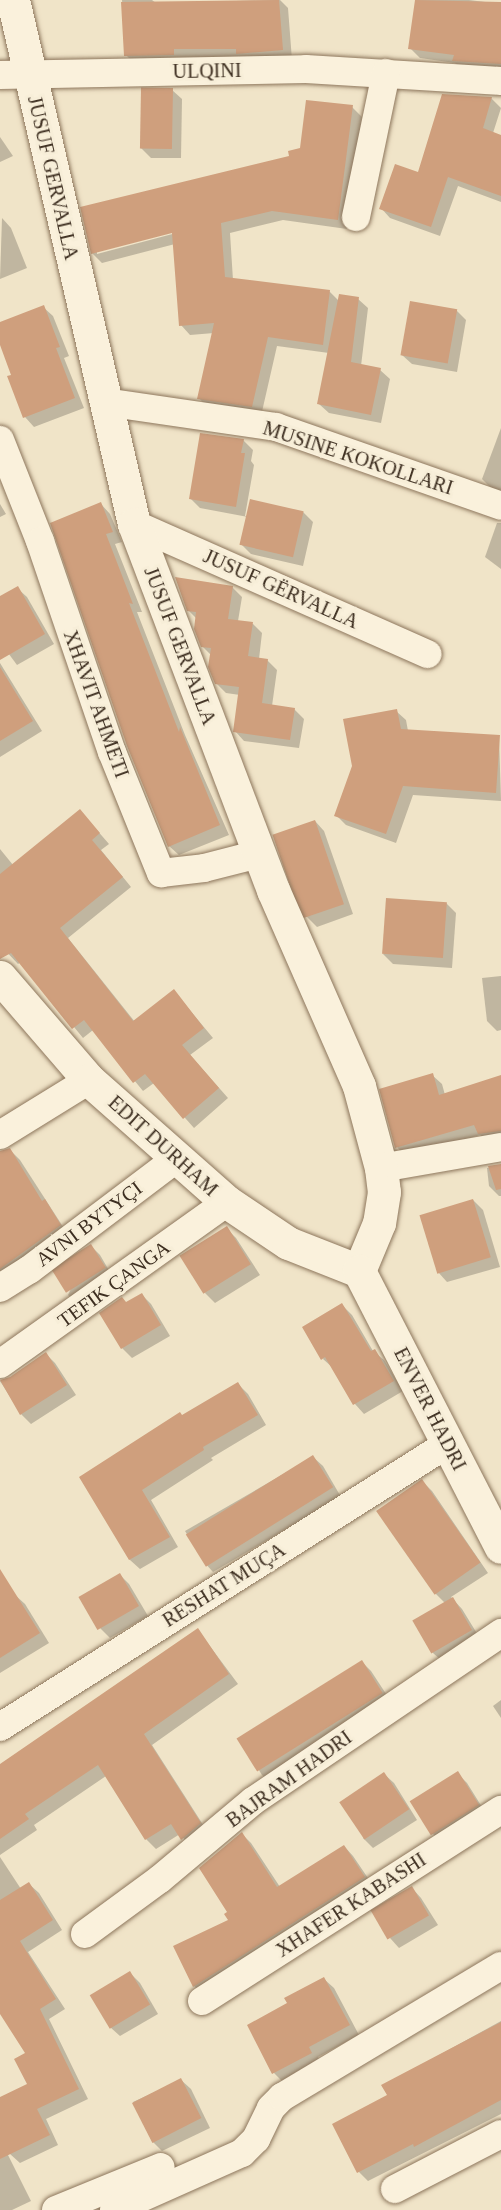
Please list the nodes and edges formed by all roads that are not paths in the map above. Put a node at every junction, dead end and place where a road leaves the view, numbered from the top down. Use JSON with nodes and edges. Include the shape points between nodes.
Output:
{"nodes":[{"id":1,"x":13,"y":0,"type":"edge"},
{"id":2,"x":386,"y":73,"type":"junction"},
{"id":3,"x":14,"y":75,"type":"edge"},
{"id":4,"x":501,"y":81,"type":"edge"},
{"id":5,"x":356,"y":216,"type":"dead end"},
{"id":6,"x":105,"y":402,"type":"junction"},
{"id":7,"x":0,"y":440,"type":"edge"},
{"id":8,"x":501,"y":506,"type":"edge"},
{"id":9,"x":134,"y":524,"type":"junction"},
{"id":10,"x":428,"y":654,"type":"dead end"},
{"id":11,"x":259,"y":854,"type":"junction"},
{"id":12,"x":1,"y":979,"type":"edge"},
{"id":13,"x":89,"y":1080,"type":"junction"},
{"id":14,"x":0,"y":1135,"type":"edge"},
{"id":15,"x":501,"y":1147,"type":"edge"},
{"id":16,"x":177,"y":1158,"type":"junction"},
{"id":17,"x":381,"y":1168,"type":"junction"},
{"id":18,"x":227,"y":1202,"type":"junction"},
{"id":19,"x":359,"y":1271,"type":"junction"},
{"id":20,"x":0,"y":1288,"type":"edge"},
{"id":21,"x":0,"y":1364,"type":"edge"},
{"id":22,"x":449,"y":1443,"type":"junction"},
{"id":23,"x":498,"y":1537,"type":"edge"},
{"id":24,"x":501,"y":1633,"type":"edge"},
{"id":25,"x":0,"y":1726,"type":"edge"},
{"id":26,"x":501,"y":1810,"type":"edge"},
{"id":27,"x":85,"y":1934,"type":"dead end"},
{"id":28,"x":501,"y":1966,"type":"edge"},
{"id":29,"x":202,"y":2001,"type":"dead end"},
{"id":30,"x":501,"y":2134,"type":"edge"},
{"id":31,"x":161,"y":2167,"type":"dead end"},
{"id":32,"x":395,"y":2189,"type":"dead end"},
{"id":33,"x":56,"y":2210,"type":"edge"},
{"id":34,"x":114,"y":2210,"type":"edge"}],
"edges":[{"from":1,"to":3,"type":"street","name":"JUSUF GERVALLA"},
{"from":2,"to":3,"type":"street","name":"ULQINI","via":[[306,69]]},
{"from":2,"to":4,"type":"street","name":"ULQINI"},
{"from":2,"to":5,"type":"street"},
{"from":3,"to":6,"type":"street","name":"JUSUF GERVALLA"},
{"from":6,"to":8,"type":"street","name":"MUSINE KOKOLLARI","via":[[276,427]]},
{"from":6,"to":9,"type":"street","name":"JUSUF GERVALLA"},
{"from":7,"to":11,"type":"street","name":"XHAVIT AHMETI","via":[[40,541],[112,752],[161,873],[204,868]]},
{"from":9,"to":10,"type":"street","name":"JUSUF GËRVALLA"},
{"from":9,"to":11,"type":"street","name":"JUSUF GERVALLA"},
{"from":11,"to":17,"type":"street","name":"JUSUF GERVALLA","via":[[359,1086]]},
{"from":12,"to":13,"type":"street","name":"EDIT DURHAM"},
{"from":13,"to":14,"type":"street"},
{"from":13,"to":16,"type":"street","name":"EDIT DURHAM"},
{"from":15,"to":17,"type":"street"},
{"from":16,"to":18,"type":"street","name":"EDIT DURHAM"},
{"from":16,"to":20,"type":"street","name":"AVNI BYTYÇI"},
{"from":17,"to":19,"type":"street","name":"JUSUF GERVALLA","via":[[384,1192],[379,1224]]},
{"from":18,"to":19,"type":"street","name":"EDIT DURHAM","via":[[288,1243]]},
{"from":18,"to":21,"type":"street","name":"TEFIK ÇANGA"},
{"from":19,"to":22,"type":"street","name":"ENVER HADRI"},
{"from":22,"to":23,"type":"street","name":"ENVER HADRI"},
{"from":22,"to":25,"type":"street","name":"RESHAT MUÇA"},
{"from":24,"to":27,"type":"street","name":"BAJRAM HADRI","via":[[254,1801],[160,1879]]},
{"from":26,"to":29,"type":"street","name":"XHAFER KABASHI"},
{"from":28,"to":34,"type":"street","via":[[282,2097],[242,2153]]},
{"from":30,"to":32,"type":"street"},
{"from":31,"to":33,"type":"street"}]}
